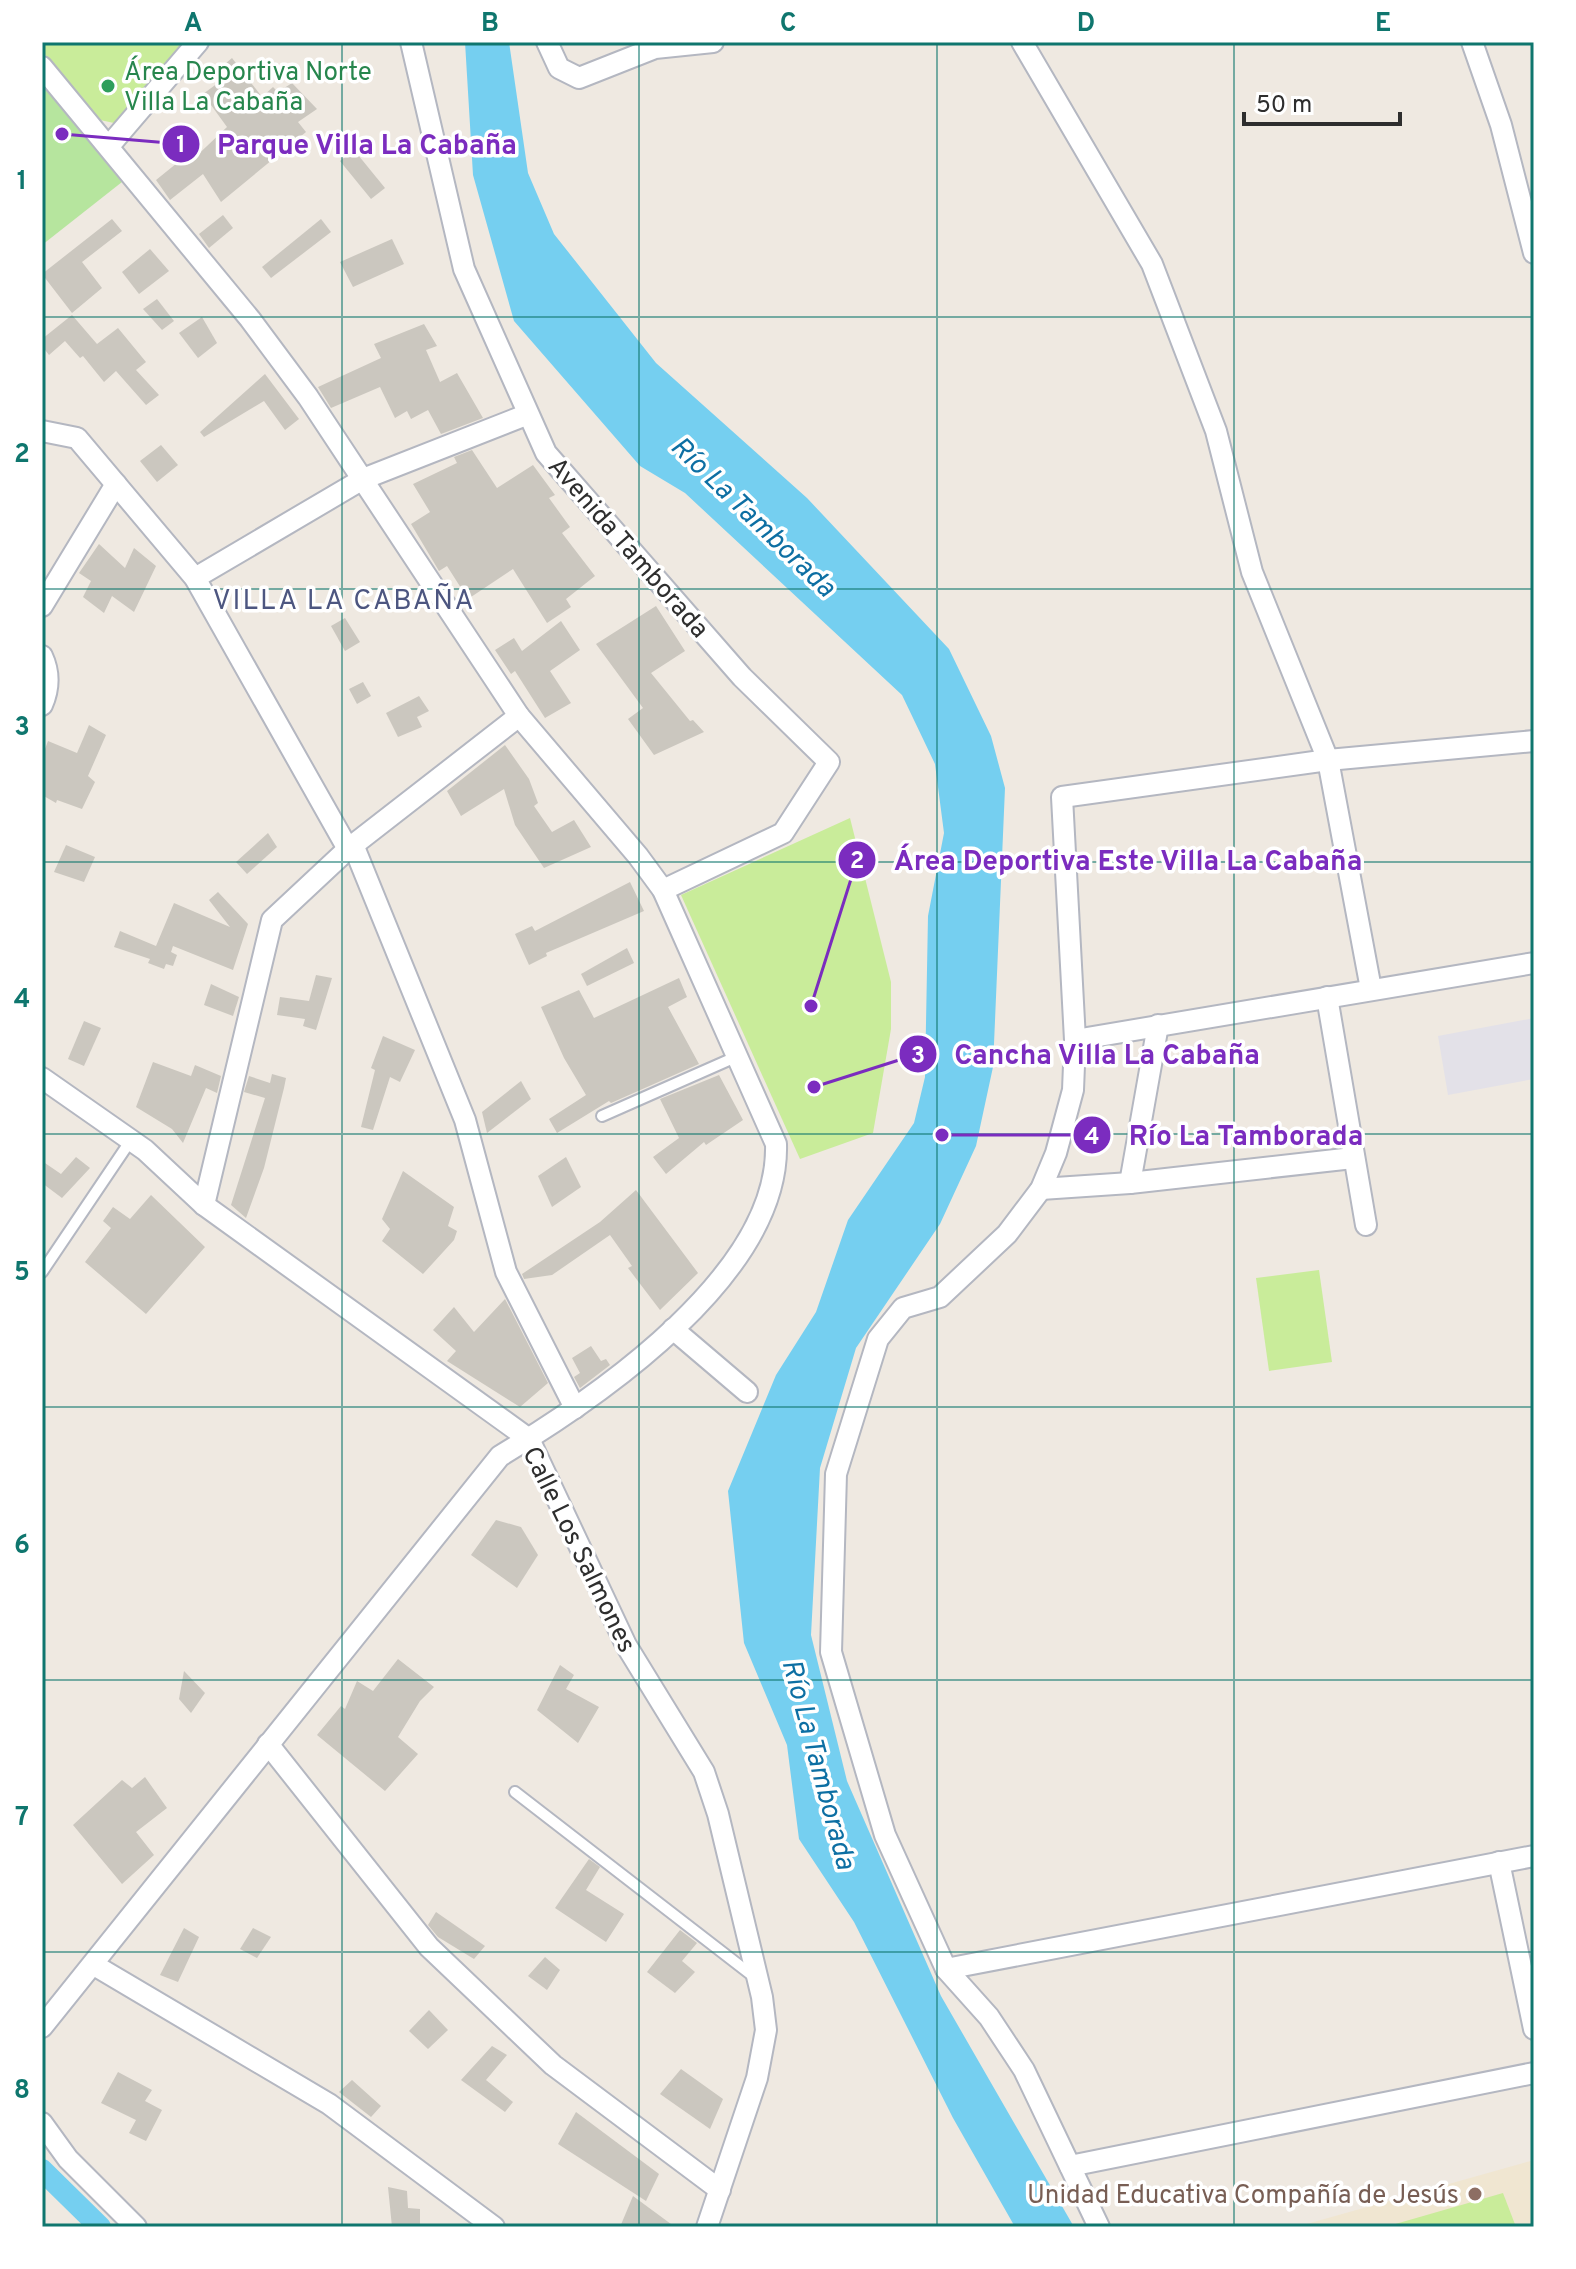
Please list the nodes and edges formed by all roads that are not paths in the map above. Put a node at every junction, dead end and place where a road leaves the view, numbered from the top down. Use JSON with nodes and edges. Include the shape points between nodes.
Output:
{"nodes":[{"id":1,"x":198,"y":42,"type":"edge"},
{"id":2,"x":411,"y":42,"type":"edge"},
{"id":3,"x":547,"y":42,"type":"edge"},
{"id":4,"x":713,"y":42,"type":"edge"},
{"id":5,"x":1022,"y":42,"type":"edge"},
{"id":6,"x":1472,"y":42,"type":"edge"},
{"id":7,"x":42,"y":67,"type":"edge"},
{"id":8,"x":109,"y":146,"type":"junction"},
{"id":9,"x":1534,"y":253,"type":"edge"},
{"id":10,"x":526,"y":415,"type":"junction"},
{"id":11,"x":42,"y":431,"type":"edge"},
{"id":12,"x":363,"y":479,"type":"junction"},
{"id":13,"x":116,"y":484,"type":"junction"},
{"id":14,"x":195,"y":578,"type":"junction"},
{"id":15,"x":42,"y":606,"type":"edge"},
{"id":16,"x":42,"y":656,"type":"edge"},
{"id":17,"x":42,"y":705,"type":"edge"},
{"id":18,"x":519,"y":716,"type":"junction"},
{"id":19,"x":1534,"y":741,"type":"edge"},
{"id":20,"x":1328,"y":760,"type":"junction"},
{"id":21,"x":351,"y":848,"type":"junction"},
{"id":22,"x":663,"y":890,"type":"junction"},
{"id":23,"x":1534,"y":963,"type":"edge"},
{"id":24,"x":1371,"y":989,"type":"junction"},
{"id":25,"x":1327,"y":997,"type":"junction"},
{"id":26,"x":1158,"y":1025,"type":"junction"},
{"id":27,"x":1075,"y":1040,"type":"junction"},
{"id":28,"x":738,"y":1056,"type":"junction"},
{"id":29,"x":42,"y":1078,"type":"edge"},
{"id":30,"x":602,"y":1116,"type":"dead end"},
{"id":31,"x":131,"y":1140,"type":"junction"},
{"id":32,"x":1353,"y":1158,"type":"junction"},
{"id":33,"x":1130,"y":1183,"type":"junction"},
{"id":34,"x":1041,"y":1189,"type":"junction"},
{"id":35,"x":204,"y":1205,"type":"junction"},
{"id":36,"x":1366,"y":1225,"type":"dead end"},
{"id":37,"x":42,"y":1272,"type":"edge"},
{"id":38,"x":673,"y":1329,"type":"junction"},
{"id":39,"x":747,"y":1392,"type":"dead end"},
{"id":40,"x":575,"y":1408,"type":"junction"},
{"id":41,"x":529,"y":1439,"type":"junction"},
{"id":42,"x":268,"y":1744,"type":"junction"},
{"id":43,"x":515,"y":1792,"type":"dead end"},
{"id":44,"x":1534,"y":1856,"type":"edge"},
{"id":45,"x":1499,"y":1862,"type":"junction"},
{"id":46,"x":94,"y":1965,"type":"junction"},
{"id":47,"x":946,"y":1969,"type":"junction"},
{"id":48,"x":758,"y":1980,"type":"junction"},
{"id":49,"x":42,"y":2027,"type":"edge"},
{"id":50,"x":1534,"y":2029,"type":"edge"},
{"id":51,"x":1534,"y":2073,"type":"edge"},
{"id":52,"x":42,"y":2123,"type":"edge"},
{"id":53,"x":1070,"y":2166,"type":"junction"},
{"id":54,"x":720,"y":2190,"type":"junction"},
{"id":55,"x":136,"y":2227,"type":"edge"},
{"id":56,"x":494,"y":2227,"type":"edge"},
{"id":57,"x":707,"y":2227,"type":"edge"},
{"id":58,"x":1099,"y":2227,"type":"edge"}],
"edges":[{"from":1,"to":8,"type":"street"},
{"from":2,"to":10,"type":"street","name":"Avenida Tamborada","via":[[464,269]]},
{"from":3,"to":4,"type":"street","via":[[559,68],[579,78],[655,48]]},
{"from":5,"to":20,"type":"street","via":[[1152,264],[1216,431],[1252,572]]},
{"from":6,"to":9,"type":"street","via":[[1501,125]]},
{"from":7,"to":8,"type":"street"},
{"from":8,"to":12,"type":"street","via":[[250,319]]},
{"from":10,"to":12,"type":"street"},
{"from":10,"to":22,"type":"street","name":"Avenida Tamborada","via":[[546,453],[628,547],[742,677],[829,762],[783,833]]},
{"from":11,"to":13,"type":"street","via":[[77,438]]},
{"from":12,"to":14,"type":"street"},
{"from":12,"to":18,"type":"street"},
{"from":13,"to":14,"type":"street"},
{"from":13,"to":15,"type":"street"},
{"from":14,"to":21,"type":"street"},
{"from":16,"to":17,"type":"street","via":[[48,685]]},
{"from":18,"to":21,"type":"street"},
{"from":18,"to":22,"type":"street"},
{"from":19,"to":20,"type":"street"},
{"from":20,"to":24,"type":"street"},
{"from":20,"to":27,"type":"street","via":[[1062,797]]},
{"from":21,"to":35,"type":"street","via":[[272,920]]},
{"from":21,"to":40,"type":"street","via":[[465,1120],[506,1272]]},
{"from":22,"to":28,"type":"street"},
{"from":23,"to":24,"type":"street"},
{"from":24,"to":25,"type":"street"},
{"from":25,"to":26,"type":"street"},
{"from":25,"to":32,"type":"street"},
{"from":26,"to":27,"type":"street"},
{"from":26,"to":33,"type":"street"},
{"from":27,"to":34,"type":"street","via":[[1073,1090]]},
{"from":28,"to":30,"type":"lane"},
{"from":28,"to":38,"type":"street","via":[[776,1144],[777,1170],[768,1205],[730,1271]]},
{"from":29,"to":31,"type":"street","name":"Calle Los Salmones"},
{"from":31,"to":35,"type":"street","name":"Calle Los Salmones"},
{"from":31,"to":37,"type":"lane"},
{"from":32,"to":33,"type":"street"},
{"from":32,"to":36,"type":"street"},
{"from":33,"to":34,"type":"street"},
{"from":34,"to":47,"type":"street","via":[[1007,1234],[940,1297],[903,1308],[878,1339],[836,1474],[831,1652],[885,1835]]},
{"from":35,"to":41,"type":"street","name":"Calle Los Salmones"},
{"from":38,"to":39,"type":"street"},
{"from":38,"to":40,"type":"street"},
{"from":40,"to":41,"type":"street"},
{"from":41,"to":42,"type":"street","via":[[500,1456]]},
{"from":41,"to":48,"type":"street","name":"Calle Los Salmones","via":[[626,1645],[704,1772]]},
{"from":42,"to":46,"type":"street"},
{"from":42,"to":54,"type":"street","via":[[429,1947],[553,2065]]},
{"from":43,"to":48,"type":"lane"},
{"from":44,"to":45,"type":"street"},
{"from":45,"to":47,"type":"street"},
{"from":45,"to":50,"type":"street"},
{"from":46,"to":49,"type":"street"},
{"from":46,"to":56,"type":"street","via":[[329,2104]]},
{"from":47,"to":53,"type":"street","via":[[989,2017],[1024,2070]]},
{"from":48,"to":54,"type":"street","name":"Calle Los Salmones","via":[[766,2030],[757,2078]]},
{"from":51,"to":53,"type":"street"},
{"from":52,"to":55,"type":"street","via":[[68,2159]]},
{"from":53,"to":58,"type":"street"},
{"from":54,"to":57,"type":"street","name":"Calle Los Salmones"}]}
